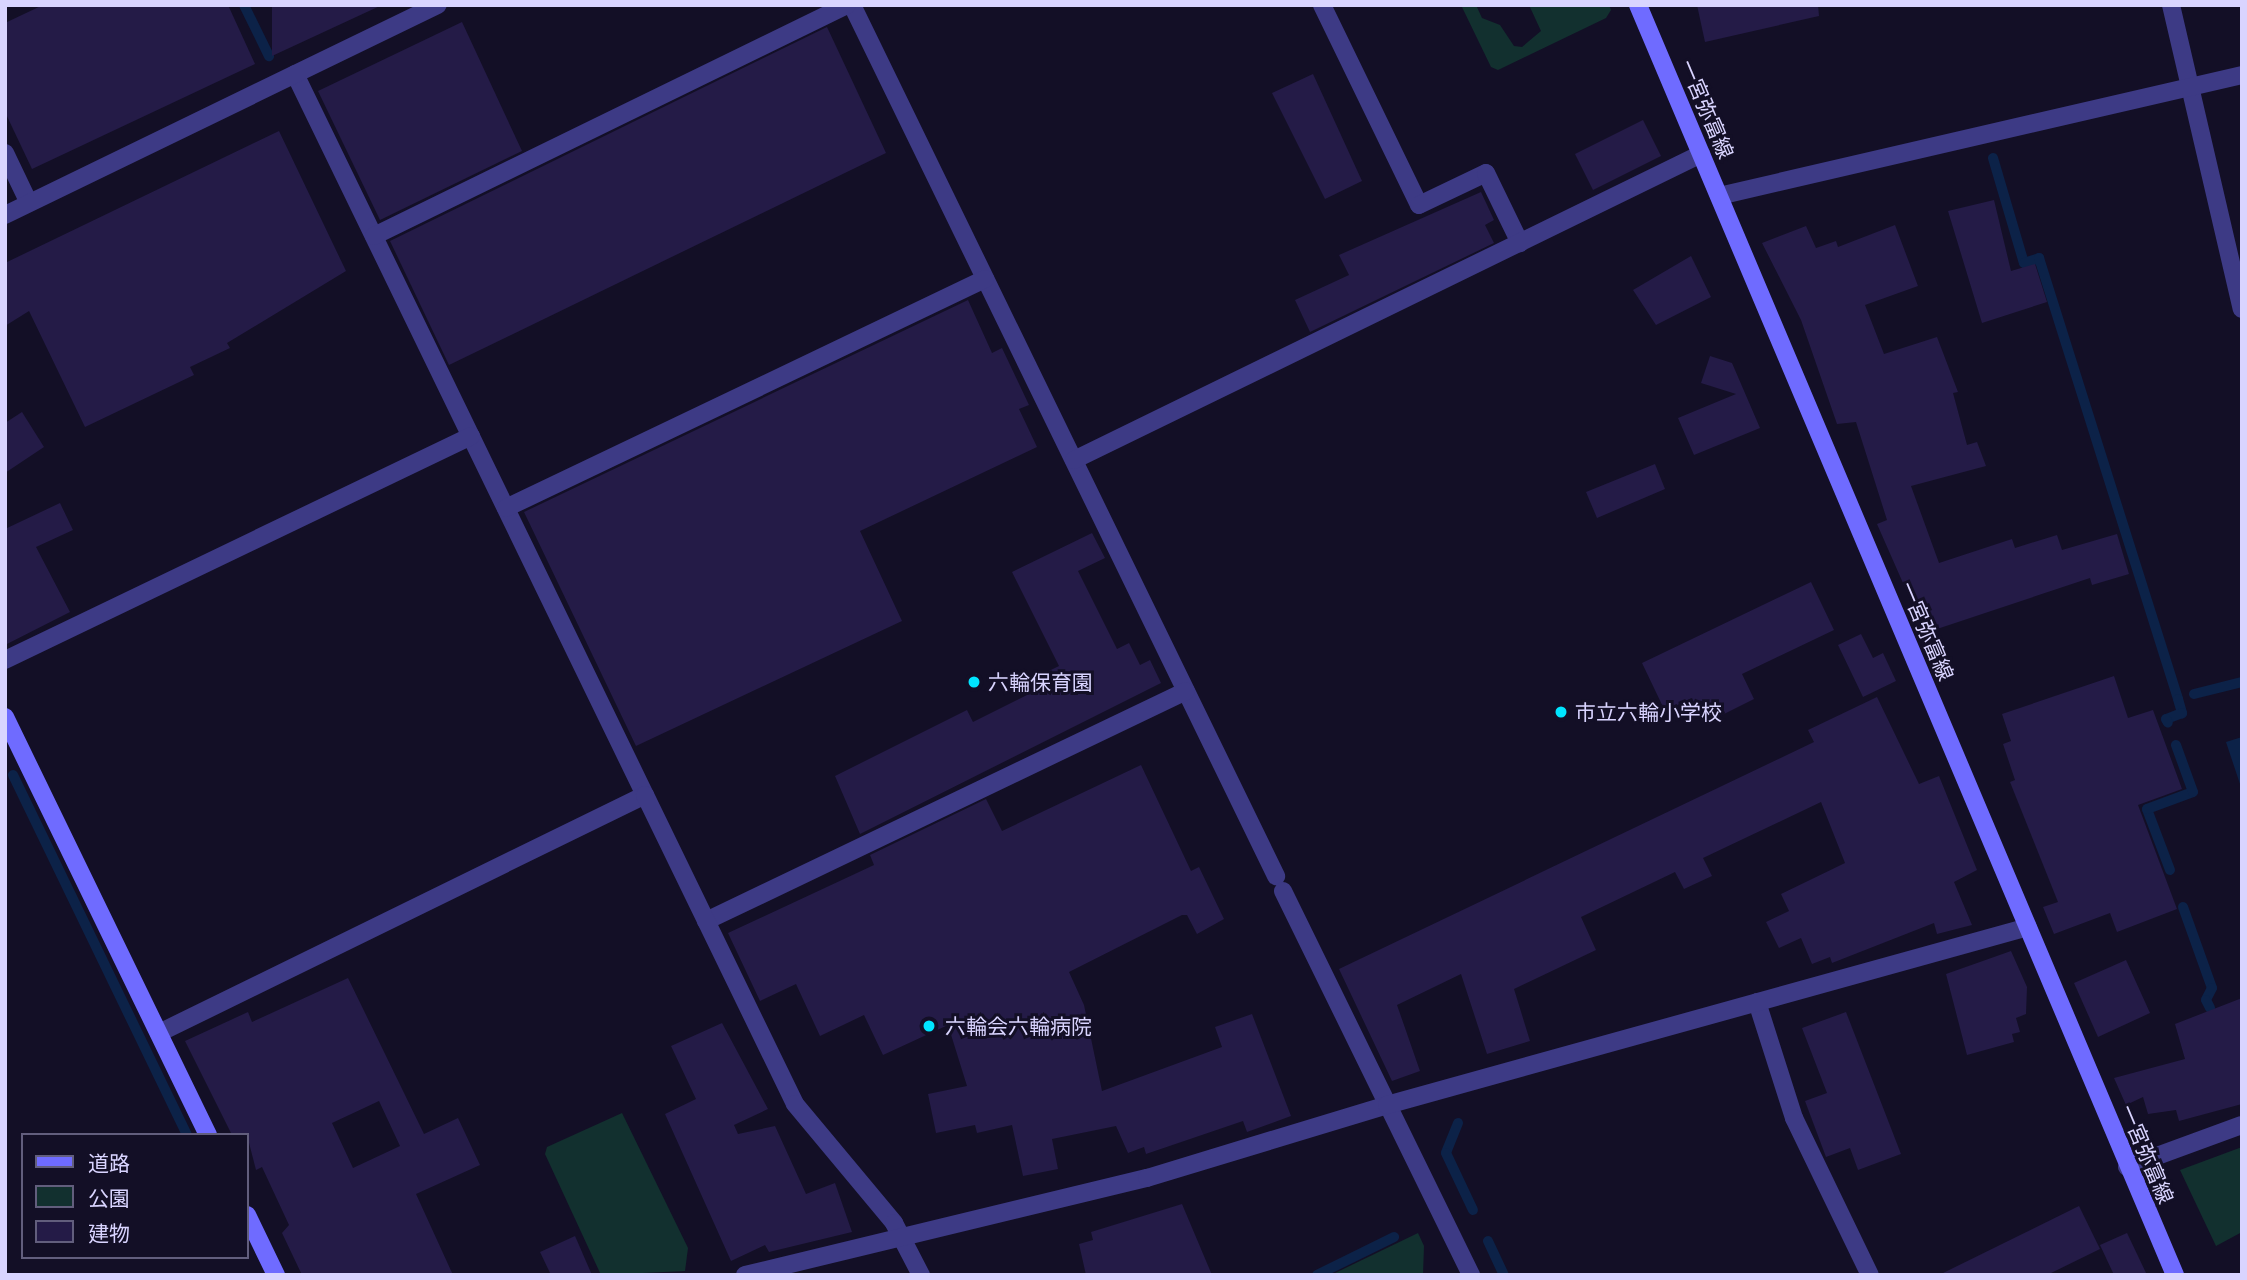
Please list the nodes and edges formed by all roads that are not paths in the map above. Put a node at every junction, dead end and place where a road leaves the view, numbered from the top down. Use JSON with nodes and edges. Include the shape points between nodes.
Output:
{"nodes":[{"id":1,"x":438,"y":5,"type":"edge"},
{"id":2,"x":850,"y":5,"type":"edge"},
{"id":3,"x":1322,"y":5,"type":"edge"},
{"id":4,"x":1638,"y":5,"type":"edge"},
{"id":5,"x":2171,"y":5,"type":"edge"},
{"id":6,"x":295,"y":74,"type":"junction"},
{"id":7,"x":2242,"y":75,"type":"edge"},
{"id":8,"x":2190,"y":87,"type":"junction"},
{"id":9,"x":5,"y":153,"type":"edge"},
{"id":10,"x":1701,"y":154,"type":"junction"},
{"id":11,"x":1719,"y":196,"type":"junction"},
{"id":12,"x":29,"y":203,"type":"junction"},
{"id":13,"x":5,"y":215,"type":"edge"},
{"id":14,"x":373,"y":236,"type":"junction"},
{"id":15,"x":1520,"y":243,"type":"junction"},
{"id":16,"x":985,"y":279,"type":"junction"},
{"id":17,"x":2242,"y":309,"type":"edge"},
{"id":18,"x":471,"y":436,"type":"junction"},
{"id":19,"x":1074,"y":460,"type":"junction"},
{"id":20,"x":506,"y":508,"type":"junction"},
{"id":21,"x":5,"y":660,"type":"edge"},
{"id":22,"x":1186,"y":691,"type":"junction"},
{"id":23,"x":5,"y":717,"type":"edge"},
{"id":24,"x":645,"y":795,"type":"junction"},
{"id":25,"x":706,"y":920,"type":"junction"},
{"id":26,"x":2028,"y":927,"type":"junction"},
{"id":27,"x":1757,"y":1002,"type":"junction"},
{"id":28,"x":159,"y":1033,"type":"junction"},
{"id":29,"x":1387,"y":1105,"type":"junction"},
{"id":30,"x":2242,"y":1125,"type":"edge"},
{"id":31,"x":207,"y":1133,"type":"edge"},
{"id":32,"x":2127,"y":1167,"type":"junction"},
{"id":33,"x":248,"y":1217,"type":"edge"},
{"id":34,"x":898,"y":1236,"type":"junction"},
{"id":35,"x":276,"y":1275,"type":"edge"},
{"id":36,"x":745,"y":1275,"type":"edge"},
{"id":37,"x":920,"y":1275,"type":"edge"},
{"id":38,"x":1471,"y":1275,"type":"edge"},
{"id":39,"x":1870,"y":1275,"type":"edge"},
{"id":40,"x":2175,"y":1275,"type":"edge"}],
"edges":[{"from":1,"to":6,"type":"street"},
{"from":2,"to":14,"type":"street"},
{"from":2,"to":16,"type":"street"},
{"from":3,"to":15,"type":"street","via":[[1419,205],[1486,173]]},
{"from":4,"to":10,"type":"main road","name":"一宮弥富線"},
{"from":5,"to":8,"type":"street"},
{"from":6,"to":12,"type":"street"},
{"from":6,"to":14,"type":"street"},
{"from":7,"to":8,"type":"street"},
{"from":8,"to":11,"type":"street"},
{"from":8,"to":17,"type":"street"},
{"from":9,"to":12,"type":"street"},
{"from":10,"to":11,"type":"main road","name":"一宮弥富線"},
{"from":10,"to":15,"type":"street"},
{"from":11,"to":26,"type":"main road","name":"一宮弥富線"},
{"from":12,"to":13,"type":"street"},
{"from":14,"to":18,"type":"street"},
{"from":15,"to":19,"type":"street"},
{"from":16,"to":19,"type":"street"},
{"from":16,"to":20,"type":"street"},
{"from":18,"to":20,"type":"street"},
{"from":18,"to":21,"type":"street"},
{"from":19,"to":22,"type":"street"},
{"from":20,"to":24,"type":"street"},
{"from":22,"to":25,"type":"street"},
{"from":22,"to":29,"type":"street"},
{"from":23,"to":28,"type":"main road"},
{"from":24,"to":25,"type":"street"},
{"from":24,"to":28,"type":"street"},
{"from":25,"to":34,"type":"street","via":[[794,1104],[894,1223]]},
{"from":26,"to":27,"type":"street"},
{"from":26,"to":32,"type":"main road","name":"一宮弥富線"},
{"from":27,"to":29,"type":"street"},
{"from":27,"to":39,"type":"street","via":[[1794,1118]]},
{"from":28,"to":31,"type":"main road"},
{"from":29,"to":34,"type":"street","via":[[1147,1178]]},
{"from":29,"to":38,"type":"street"},
{"from":30,"to":32,"type":"street"},
{"from":32,"to":40,"type":"main road","name":"一宮弥富線"},
{"from":33,"to":35,"type":"main road"},
{"from":34,"to":36,"type":"street"},
{"from":34,"to":37,"type":"street"}]}
